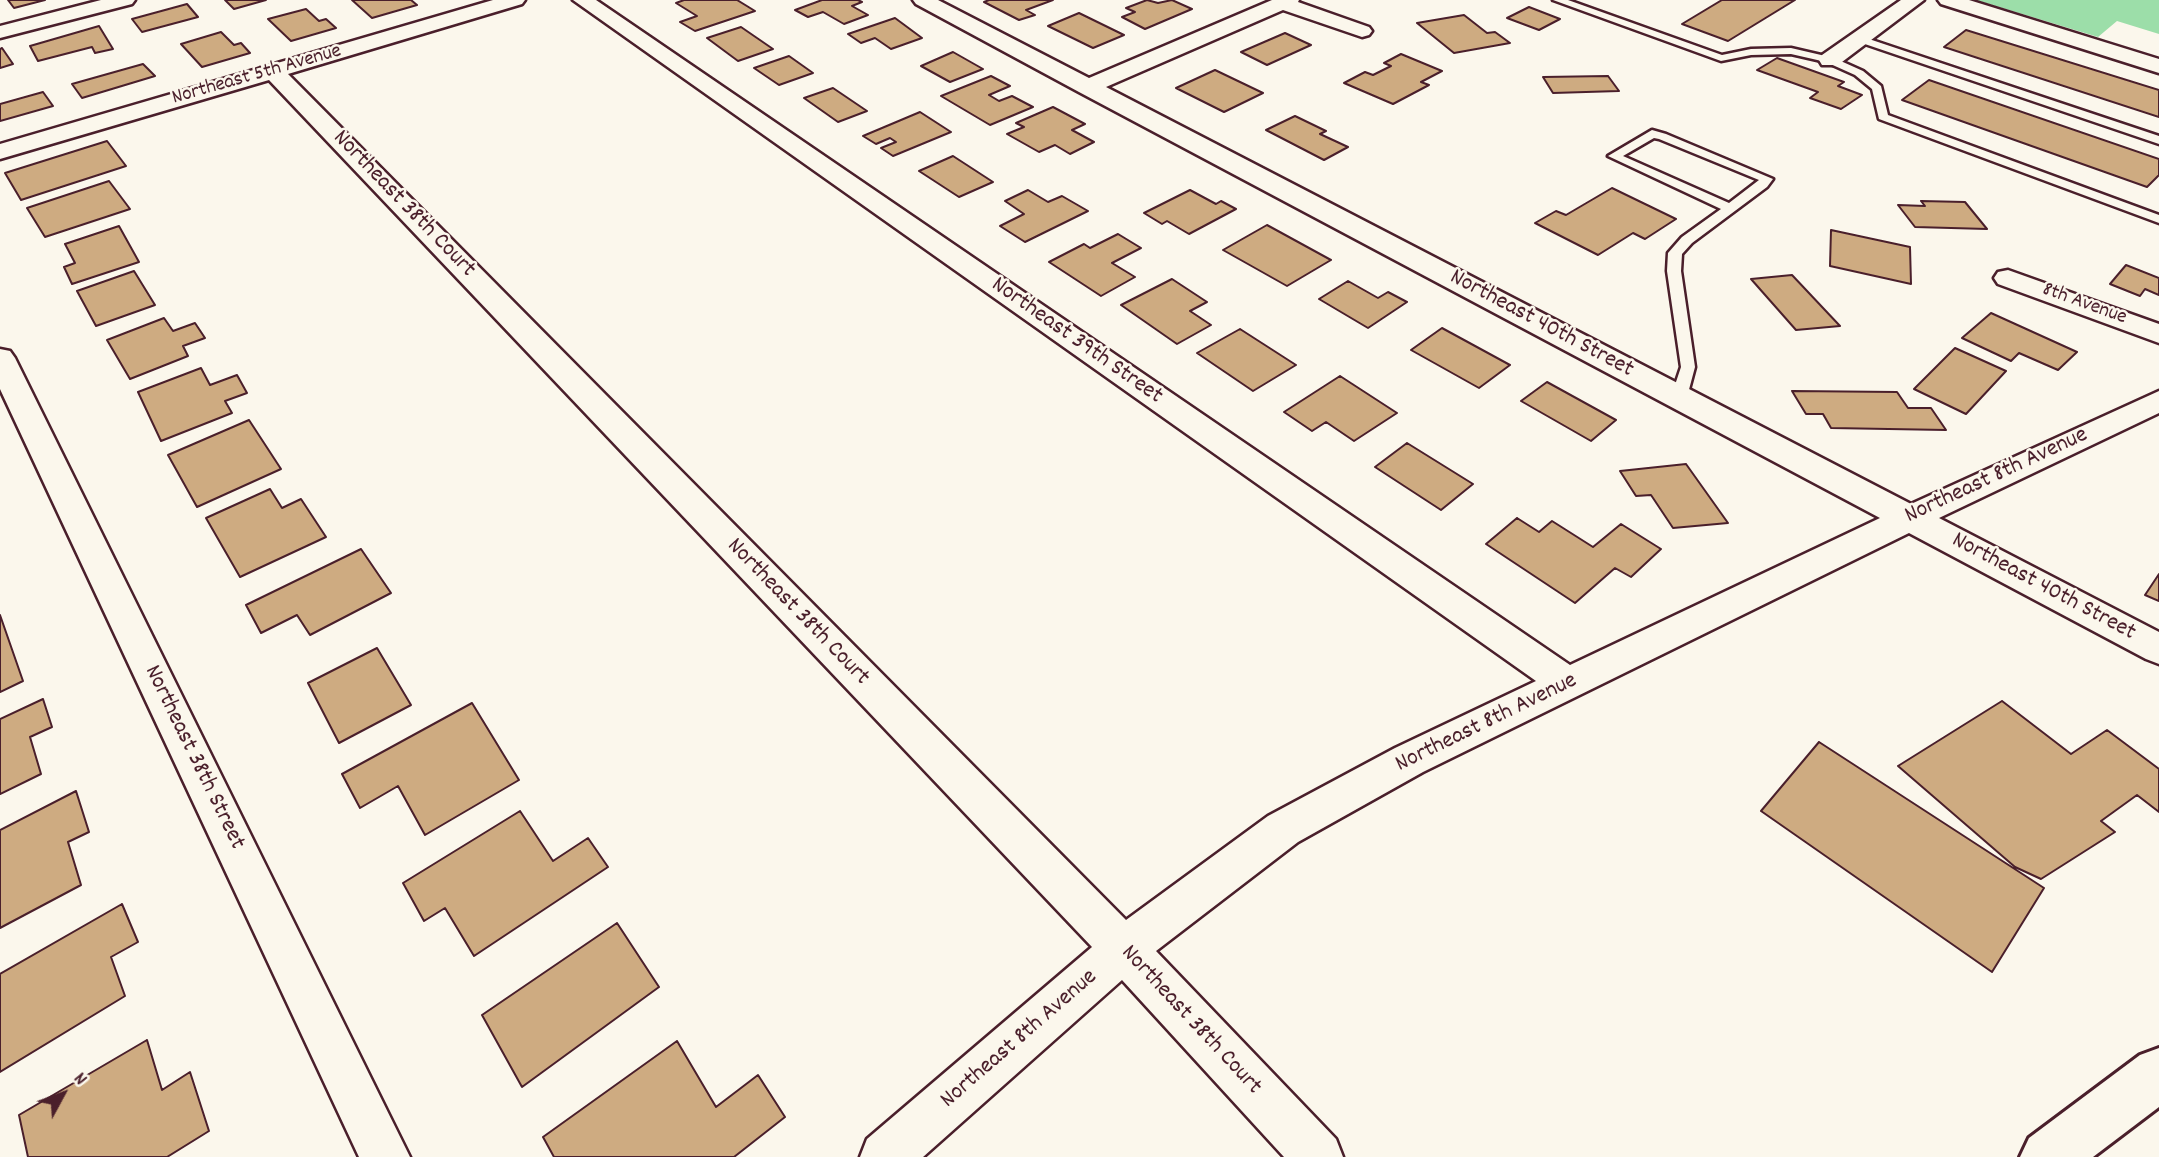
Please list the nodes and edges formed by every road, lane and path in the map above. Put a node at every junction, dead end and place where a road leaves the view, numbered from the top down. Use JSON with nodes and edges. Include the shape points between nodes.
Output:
{"nodes":[{"id":1,"x":125,"y":0,"type":"edge"},
{"id":2,"x":514,"y":0,"type":"edge"},
{"id":3,"x":583,"y":0,"type":"edge"},
{"id":4,"x":923,"y":0,"type":"edge"},
{"id":5,"x":1558,"y":0,"type":"edge"},
{"id":6,"x":1914,"y":0,"type":"edge"},
{"id":7,"x":1921,"y":0,"type":"edge"},
{"id":8,"x":1947,"y":0,"type":"edge"},
{"id":9,"x":1286,"y":1,"type":"edge"},
{"id":10,"x":1362,"y":31,"type":"dead end"},
{"id":11,"x":0,"y":32,"type":"edge"},
{"id":12,"x":1860,"y":39,"type":"junction"},
{"id":13,"x":1830,"y":60,"type":"junction"},
{"id":14,"x":2159,"y":66,"type":"edge"},
{"id":15,"x":273,"y":71,"type":"junction"},
{"id":16,"x":1087,"y":87,"type":"junction"},
{"id":17,"x":2159,"y":140,"type":"edge"},
{"id":18,"x":0,"y":152,"type":"edge"},
{"id":19,"x":1730,"y":208,"type":"junction"},
{"id":20,"x":2159,"y":219,"type":"edge"},
{"id":21,"x":2008,"y":278,"type":"dead end"},
{"id":22,"x":2159,"y":334,"type":"edge"},
{"id":23,"x":0,"y":358,"type":"edge"},
{"id":24,"x":1679,"y":397,"type":"junction"},
{"id":25,"x":2159,"y":401,"type":"edge"},
{"id":26,"x":1910,"y":518,"type":"junction"},
{"id":27,"x":2159,"y":649,"type":"edge"},
{"id":28,"x":1569,"y":684,"type":"junction"},
{"id":29,"x":1124,"y":949,"type":"junction"},
{"id":30,"x":2159,"y":1074,"type":"edge"},
{"id":31,"x":385,"y":1157,"type":"edge"},
{"id":32,"x":885,"y":1157,"type":"edge"},
{"id":33,"x":1318,"y":1157,"type":"edge"},
{"id":34,"x":2048,"y":1157,"type":"edge"}],
"edges":[{"from":1,"to":11,"type":"street"},
{"from":2,"to":15,"type":"street","name":"Northeast 5th Avenue"},
{"from":3,"to":28,"type":"street","name":"Northeast 39th Street"},
{"from":4,"to":16,"type":"street","name":"Northeast 40th Street"},
{"from":5,"to":13,"type":"lane","via":[[1721,58],[1791,51]]},
{"from":6,"to":12,"type":"street"},
{"from":7,"to":8,"type":"street"},
{"from":8,"to":14,"type":"street"},
{"from":9,"to":10,"type":"street"},
{"from":9,"to":16,"type":"street"},
{"from":12,"to":13,"type":"street"},
{"from":12,"to":17,"type":"lane"},
{"from":13,"to":20,"type":"lane","via":[[1859,73],[1877,88],[1883,117]]},
{"from":15,"to":18,"type":"street","name":"Northeast 5th Avenue"},
{"from":15,"to":29,"type":"street","name":"Northeast 38th Court"},
{"from":16,"to":24,"type":"street","name":"Northeast 40th Street"},
{"from":19,"to":19,"type":"lane","via":[[1767,179],[1662,135],[1652,134],[1614,156]]},
{"from":19,"to":24,"type":"lane","via":[[1675,253],[1688,368]]},
{"from":21,"to":22,"type":"street","name":"8th Avenue"},
{"from":23,"to":31,"type":"street","name":"Northeast 38th Street"},
{"from":24,"to":26,"type":"street","name":"Northeast 40th Street"},
{"from":25,"to":26,"type":"street","name":"Northeast 8th Avenue"},
{"from":26,"to":27,"type":"street","name":"Northeast 40th Street"},
{"from":26,"to":28,"type":"street","name":"Northeast 8th Avenue"},
{"from":28,"to":29,"type":"street","name":"Northeast 8th Avenue","via":[[1409,760],[1283,829]]},
{"from":29,"to":32,"type":"street","name":"Northeast 8th Avenue"},
{"from":29,"to":33,"type":"street","name":"Northeast 38th Court"},
{"from":30,"to":34,"type":"main road"}]}
